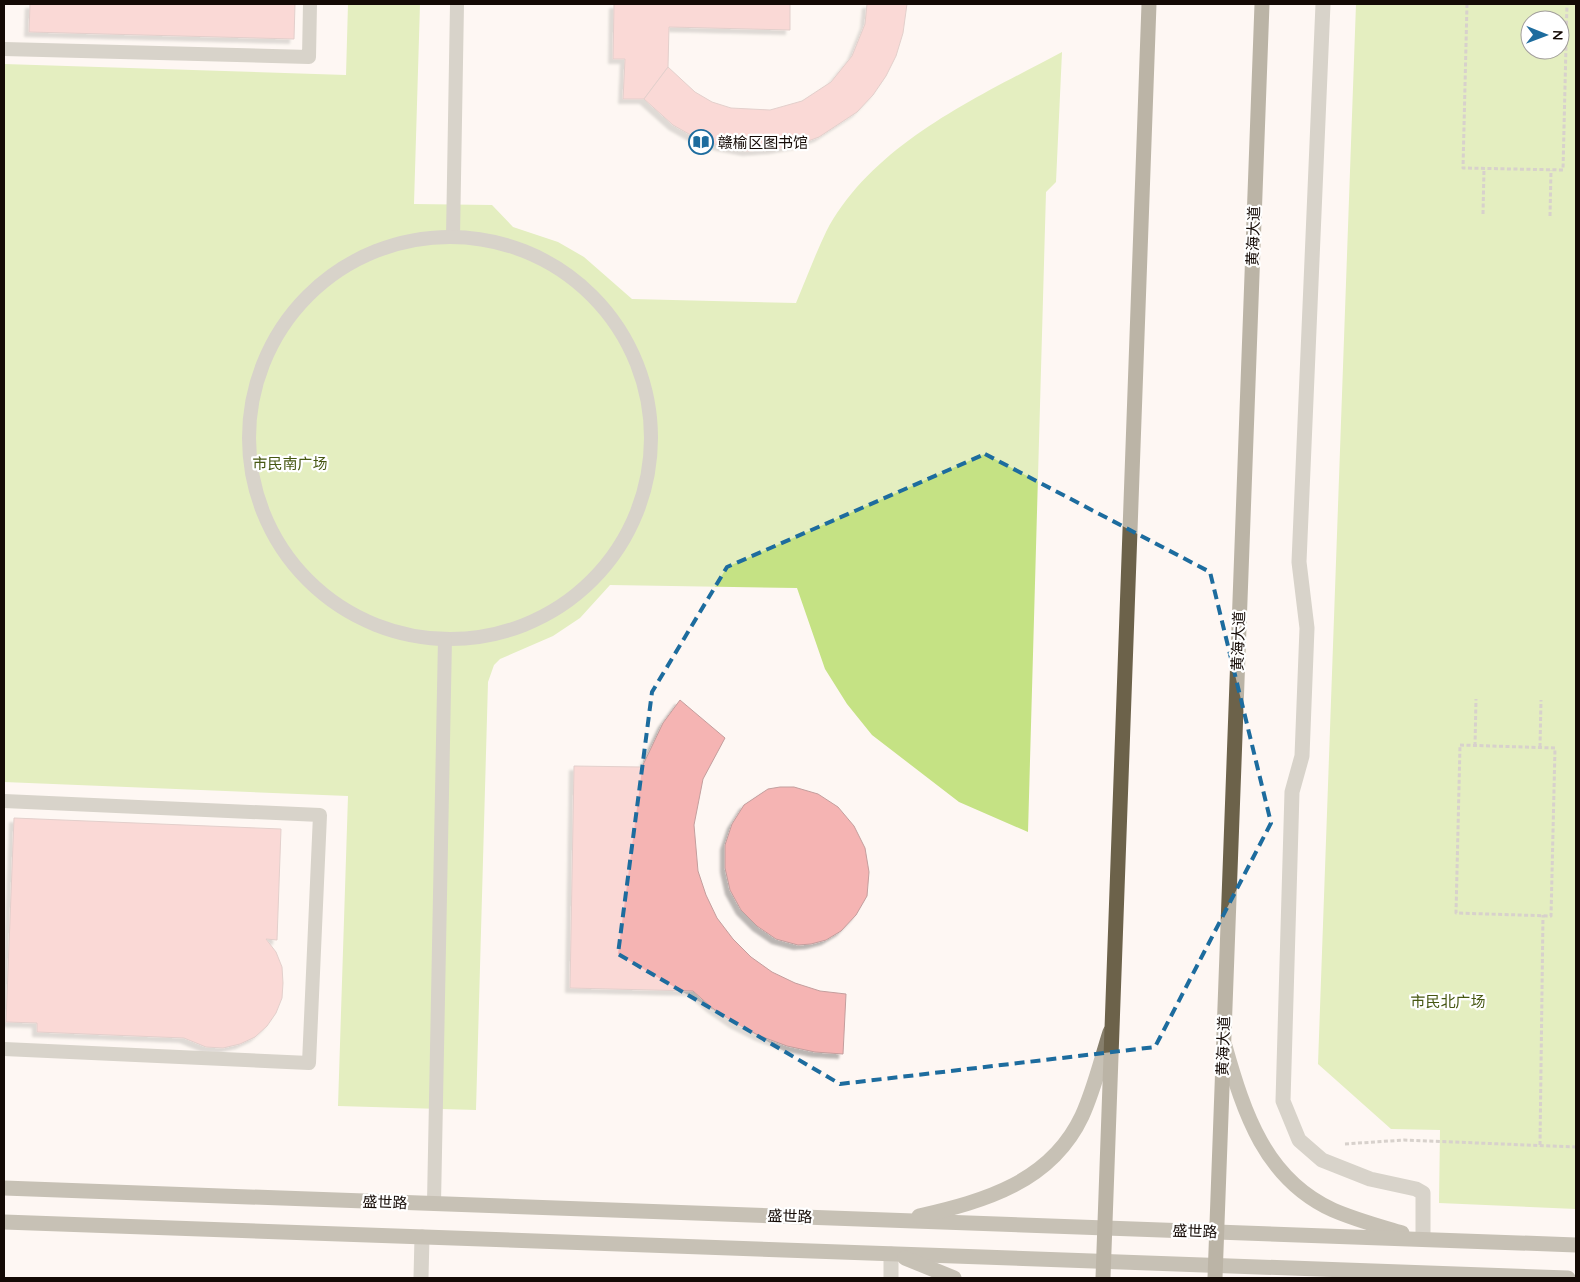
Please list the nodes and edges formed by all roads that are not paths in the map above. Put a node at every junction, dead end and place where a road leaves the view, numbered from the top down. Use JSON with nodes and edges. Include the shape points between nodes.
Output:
{"nodes":[{"id":1,"x":310,"y":4,"type":"edge"},
{"id":2,"x":457,"y":4,"type":"edge"},
{"id":3,"x":1149,"y":4,"type":"edge"},
{"id":4,"x":1262,"y":4,"type":"edge"},
{"id":5,"x":1323,"y":4,"type":"edge"},
{"id":6,"x":4,"y":49,"type":"edge"},
{"id":7,"x":453,"y":236,"type":"junction"},
{"id":8,"x":445,"y":640,"type":"junction"},
{"id":9,"x":4,"y":801,"type":"edge"},
{"id":10,"x":1112,"y":1029,"type":"junction"},
{"id":11,"x":1224,"y":1039,"type":"junction"},
{"id":12,"x":4,"y":1049,"type":"edge"},
{"id":13,"x":4,"y":1188,"type":"edge"},
{"id":14,"x":434,"y":1203,"type":"junction"},
{"id":15,"x":900,"y":1220,"type":"junction"},
{"id":16,"x":4,"y":1222,"type":"edge"},
{"id":17,"x":1104,"y":1228,"type":"junction"},
{"id":18,"x":1216,"y":1232,"type":"junction"},
{"id":19,"x":422,"y":1237,"type":"junction"},
{"id":20,"x":1423,"y":1239,"type":"junction"},
{"id":21,"x":1576,"y":1245,"type":"edge"},
{"id":22,"x":894,"y":1254,"type":"junction"},
{"id":23,"x":1104,"y":1262,"type":"junction"},
{"id":24,"x":1215,"y":1272,"type":"edge"},
{"id":25,"x":1416,"y":1276,"type":"edge"},
{"id":26,"x":421,"y":1278,"type":"edge"},
{"id":27,"x":891,"y":1278,"type":"edge"},
{"id":28,"x":954,"y":1278,"type":"edge"},
{"id":29,"x":1103,"y":1278,"type":"edge"},
{"id":30,"x":1568,"y":1278,"type":"edge"}],
"edges":[{"from":1,"to":6,"type":"lane","via":[[308,57]]},
{"from":2,"to":7,"type":"lane"},
{"from":3,"to":10,"type":"main road"},
{"from":4,"to":11,"type":"main road","name":"黄海大道"},
{"from":5,"to":20,"type":"street","via":[[1299,562],[1307,628],[1302,756],[1292,792],[1283,1101],[1299,1140],[1322,1160],[1370,1179],[1423,1193]]},
{"from":7,"to":8,"type":"lane","via":[[402,242],[374,251],[324,281],[302,302],[265,361],[252,408],[250,438],[258,497],[284,551],[303,574],[324,595],[373,624],[399,633]]},
{"from":7,"to":8,"type":"lane","via":[[491,240],[547,260],[593,294],[611,316],[639,365],[647,404],[646,482],[631,529],[600,574],[580,593],[542,618],[508,632],[481,638]]},
{"from":8,"to":14,"type":"lane"},
{"from":9,"to":12,"type":"lane","via":[[320,815],[309,1062]]},
{"from":10,"to":15,"type":"main road","via":[[1082,1116],[1064,1144],[1047,1162],[1019,1184],[992,1196]]},
{"from":10,"to":17,"type":"main road"},
{"from":11,"to":18,"type":"main road","name":"黄海大道"},
{"from":11,"to":20,"type":"main road","via":[[1238,1091],[1258,1138],[1275,1166],[1307,1194],[1332,1209],[1363,1222]]},
{"from":13,"to":14,"type":"main road","name":"盛世路"},
{"from":14,"to":15,"type":"main road","name":"盛世路"},
{"from":15,"to":17,"type":"main road","name":"盛世路"},
{"from":16,"to":19,"type":"main road"},
{"from":17,"to":18,"type":"main road","name":"盛世路"},
{"from":17,"to":23,"type":"main road"},
{"from":18,"to":20,"type":"main road","name":"盛世路"},
{"from":18,"to":24,"type":"main road","name":"黄海大道"},
{"from":19,"to":22,"type":"main road"},
{"from":19,"to":26,"type":"street"},
{"from":20,"to":21,"type":"main road","name":"盛世路"},
{"from":22,"to":23,"type":"main road"},
{"from":22,"to":27,"type":"street"},
{"from":22,"to":28,"type":"main road"},
{"from":23,"to":24,"type":"main road"},
{"from":23,"to":29,"type":"main road"},
{"from":24,"to":25,"type":"main road"},
{"from":25,"to":30,"type":"main road"}]}
